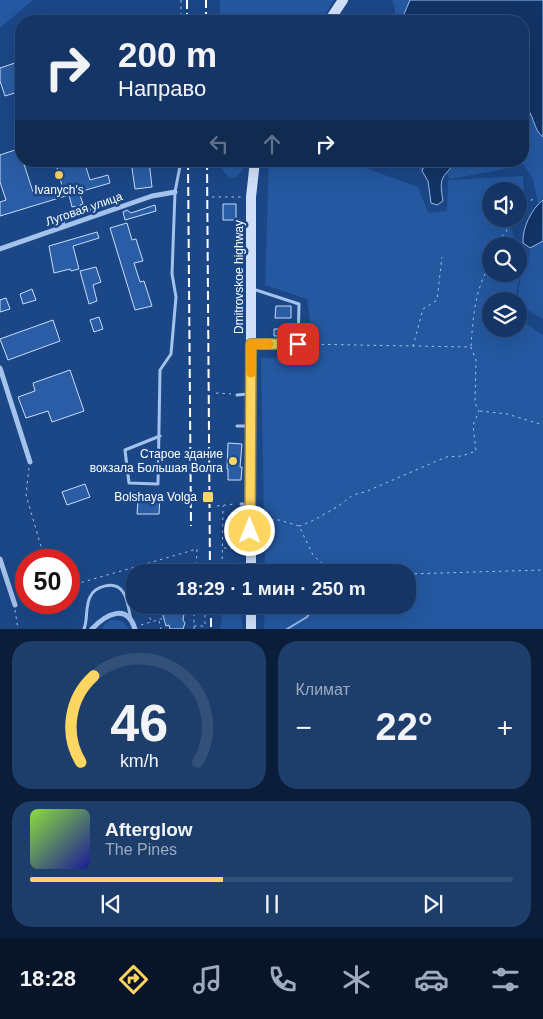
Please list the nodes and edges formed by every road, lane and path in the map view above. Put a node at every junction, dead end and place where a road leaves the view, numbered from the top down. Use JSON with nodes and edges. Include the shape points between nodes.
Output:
{"nodes":[{"id":1,"x":180,"y":0,"type":"edge"},
{"id":2,"x":343,"y":0,"type":"edge"},
{"id":3,"x":181,"y":15,"type":"edge"},
{"id":4,"x":333,"y":15,"type":"edge"},
{"id":5,"x":180,"y":167,"type":"edge"},
{"id":6,"x":254,"y":167,"type":"edge"},
{"id":7,"x":175,"y":192,"type":"junction"},
{"id":8,"x":252,"y":196,"type":"junction"},
{"id":9,"x":212,"y":197,"type":"dead end"},
{"id":10,"x":536,"y":199,"type":"dead end"},
{"id":11,"x":527,"y":200,"type":"edge"},
{"id":12,"x":82,"y":212,"type":"dead end"},
{"id":13,"x":77,"y":213,"type":"dead end"},
{"id":14,"x":97,"y":216,"type":"junction"},
{"id":15,"x":63,"y":226,"type":"junction"},
{"id":16,"x":0,"y":249,"type":"edge"},
{"id":17,"x":442,"y":257,"type":"dead end"},
{"id":18,"x":482,"y":280,"type":"edge"},
{"id":19,"x":251,"y":289,"type":"junction"},
{"id":20,"x":251,"y":344,"type":"junction"},
{"id":21,"x":298,"y":344,"type":"junction"},
{"id":22,"x":413,"y":346,"type":"junction"},
{"id":23,"x":471,"y":347,"type":"junction"},
{"id":24,"x":0,"y":368,"type":"edge"},
{"id":25,"x":6,"y":387,"type":"junction"},
{"id":26,"x":0,"y":390,"type":"edge"},
{"id":27,"x":216,"y":393,"type":"dead end"},
{"id":28,"x":237,"y":394,"type":"joint"},
{"id":29,"x":251,"y":394,"type":"junction"},
{"id":30,"x":479,"y":411,"type":"junction"},
{"id":31,"x":543,"y":425,"type":"edge"},
{"id":32,"x":237,"y":426,"type":"dead end"},
{"id":33,"x":251,"y":426,"type":"junction"},
{"id":34,"x":160,"y":436,"type":"junction"},
{"id":35,"x":30,"y":462,"type":"joint"},
{"id":36,"x":234,"y":504,"type":"dead end"},
{"id":37,"x":217,"y":506,"type":"dead end"},
{"id":38,"x":223,"y":506,"type":"junction"},
{"id":39,"x":251,"y":518,"type":"junction"},
{"id":40,"x":299,"y":526,"type":"junction"},
{"id":41,"x":247,"y":546,"type":"junction"},
{"id":42,"x":222,"y":548,"type":"junction"},
{"id":43,"x":42,"y":549,"type":"edge"},
{"id":44,"x":0,"y":560,"type":"edge"},
{"id":45,"x":145,"y":564,"type":"edge"},
{"id":46,"x":196,"y":564,"type":"edge"},
{"id":47,"x":222,"y":564,"type":"edge"},
{"id":48,"x":249,"y":564,"type":"edge"},
{"id":49,"x":323,"y":564,"type":"edge"},
{"id":50,"x":126,"y":570,"type":"edge"},
{"id":51,"x":543,"y":570,"type":"edge"},
{"id":52,"x":416,"y":574,"type":"edge"},
{"id":53,"x":80,"y":583,"type":"edge"},
{"id":54,"x":15,"y":606,"type":"edge"},
{"id":55,"x":16,"y":614,"type":"edge"},
{"id":56,"x":149,"y":614,"type":"edge"},
{"id":57,"x":194,"y":614,"type":"edge"},
{"id":58,"x":205,"y":614,"type":"edge"},
{"id":59,"x":251,"y":614,"type":"edge"},
{"id":60,"x":164,"y":618,"type":"dead end"},
{"id":61,"x":131,"y":620,"type":"junction"},
{"id":62,"x":158,"y":620,"type":"junction"},
{"id":63,"x":152,"y":622,"type":"junction"},
{"id":64,"x":194,"y":626,"type":"junction"},
{"id":65,"x":135,"y":628,"type":"edge"},
{"id":66,"x":18,"y":629,"type":"edge"},
{"id":67,"x":84,"y":629,"type":"edge"},
{"id":68,"x":94,"y":629,"type":"edge"},
{"id":69,"x":161,"y":629,"type":"edge"},
{"id":70,"x":194,"y":629,"type":"edge"},
{"id":71,"x":251,"y":629,"type":"edge"}],
"edges":[{"from":1,"to":3,"type":"path"},
{"from":2,"to":4,"type":"main road"},
{"from":5,"to":7,"type":"lane"},
{"from":6,"to":8,"type":"main road","name":"Dmitrovskoe highway"},
{"from":7,"to":14,"type":"street","name":"Луговая улица","via":[[152,196]]},
{"from":7,"to":34,"type":"lane","via":[[172,274],[176,297],[171,354],[160,370]]},
{"from":8,"to":9,"type":"path"},
{"from":8,"to":19,"type":"main road","name":"Dmitrovskoe highway"},
{"from":10,"to":11,"type":"path"},
{"from":12,"to":14,"type":"lane","via":[[89,209]]},
{"from":13,"to":15,"type":"lane","via":[[64,218]]},
{"from":14,"to":15,"type":"street","name":"Луговая улица"},
{"from":15,"to":16,"type":"street","name":"Луговая улица"},
{"from":17,"to":22,"type":"path","via":[[437,300],[423,310]]},
{"from":18,"to":23,"type":"path","via":[[473,312]]},
{"from":19,"to":20,"type":"main road","name":"Dmitrovskoe highway"},
{"from":19,"to":21,"type":"lane","via":[[298,304]]},
{"from":20,"to":21,"type":"lane"},
{"from":20,"to":29,"type":"main road","name":"Dmitrovskoe highway"},
{"from":21,"to":22,"type":"path"},
{"from":22,"to":23,"type":"path"},
{"from":23,"to":30,"type":"path","via":[[476,360],[475,403]]},
{"from":24,"to":25,"type":"street"},
{"from":25,"to":26,"type":"street"},
{"from":25,"to":35,"type":"street"},
{"from":27,"to":28,"type":"path"},
{"from":28,"to":29,"type":"lane"},
{"from":29,"to":33,"type":"main road","name":"Dmitrovskoe highway"},
{"from":30,"to":31,"type":"path","via":[[507,414]]},
{"from":30,"to":40,"type":"path","via":[[473,425],[476,451],[462,456],[446,456],[365,492],[353,494],[336,508]]},
{"from":32,"to":33,"type":"lane"},
{"from":33,"to":39,"type":"main road","name":"Dmitrovskoe highway","via":[[246,504]]},
{"from":34,"to":34,"type":"lane","via":[[124,450],[130,483],[158,484]]},
{"from":35,"to":43,"type":"path","via":[[26,495]]},
{"from":36,"to":38,"type":"path"},
{"from":37,"to":38,"type":"path"},
{"from":38,"to":42,"type":"path"},
{"from":39,"to":40,"type":"path","via":[[279,520]]},
{"from":39,"to":41,"type":"main road","name":"Dmitrovskoe highway"},
{"from":40,"to":49,"type":"path","via":[[313,555]]},
{"from":41,"to":42,"type":"path"},
{"from":41,"to":48,"type":"main road","name":"Dmitrovskoe highway"},
{"from":42,"to":47,"type":"path"},
{"from":44,"to":54,"type":"street"},
{"from":45,"to":46,"type":"path","via":[[197,549]]},
{"from":50,"to":53,"type":"path"},
{"from":51,"to":52,"type":"path"},
{"from":55,"to":66,"type":"path"},
{"from":56,"to":63,"type":"path"},
{"from":57,"to":64,"type":"path"},
{"from":58,"to":64,"type":"path","via":[[204,626]]},
{"from":59,"to":71,"type":"main road"},
{"from":60,"to":62,"type":"path"},
{"from":61,"to":65,"type":"street"},
{"from":61,"to":67,"type":"lane","via":[[123,592],[109,585],[94,591],[89,598]]},
{"from":61,"to":68,"type":"street","via":[[125,615],[109,614]]},
{"from":62,"to":63,"type":"path"},
{"from":62,"to":69,"type":"path"},
{"from":63,"to":65,"type":"path"},
{"from":64,"to":70,"type":"path"}]}
